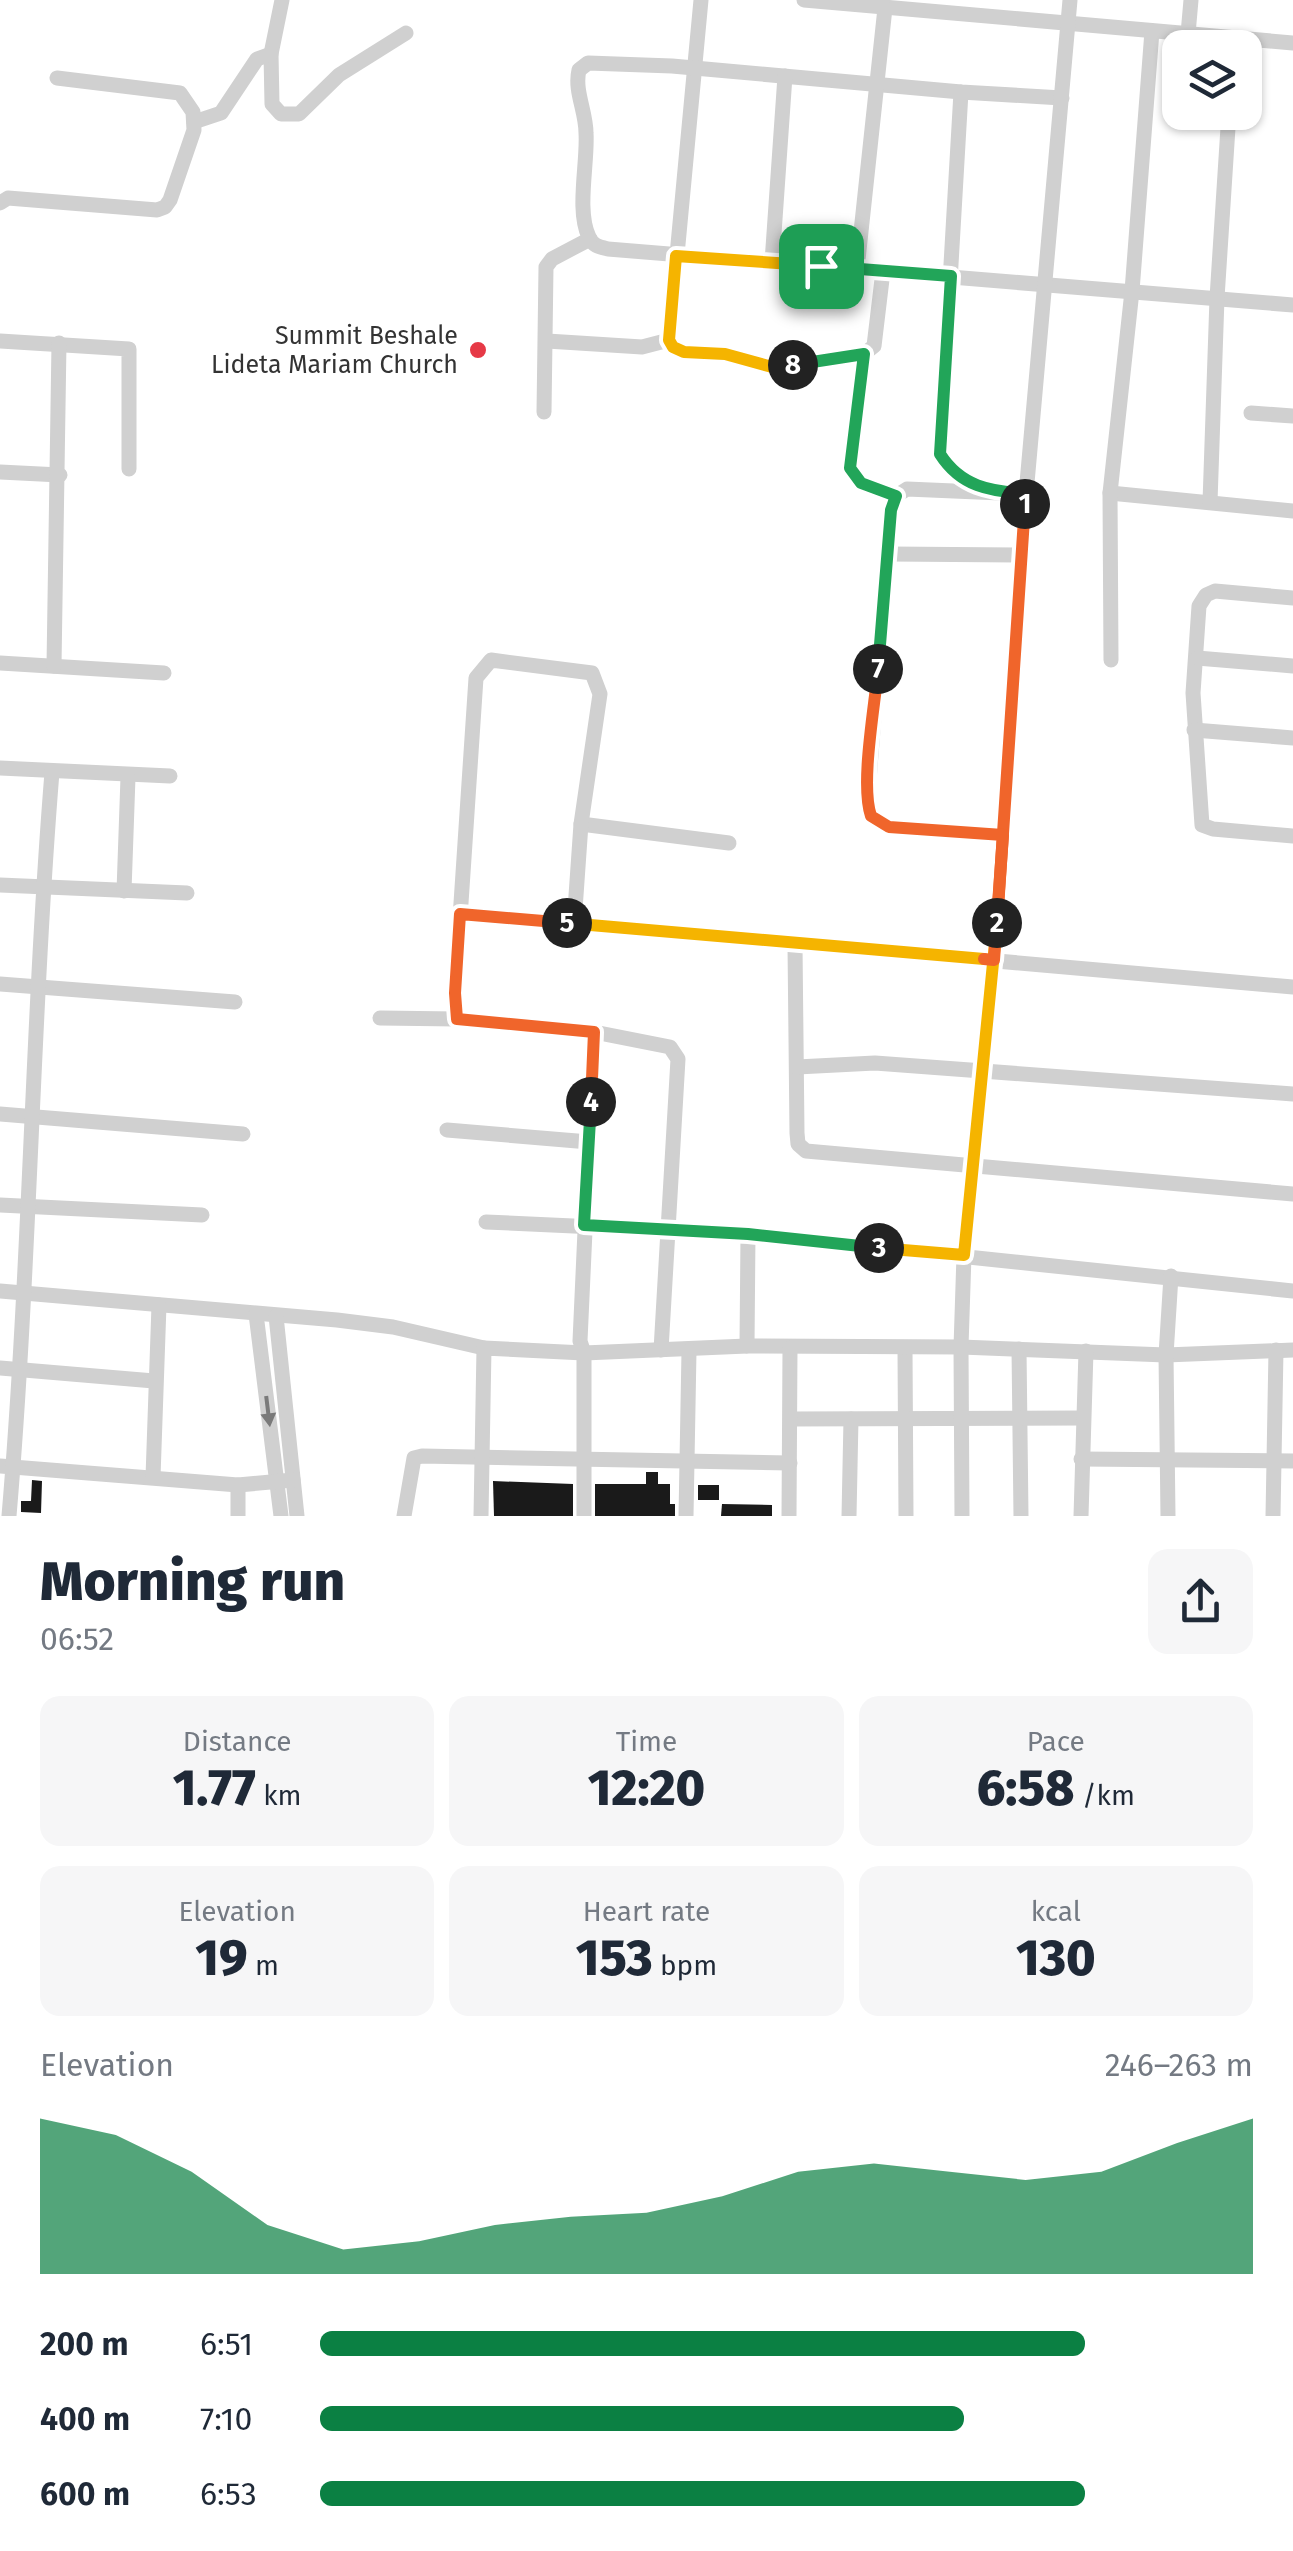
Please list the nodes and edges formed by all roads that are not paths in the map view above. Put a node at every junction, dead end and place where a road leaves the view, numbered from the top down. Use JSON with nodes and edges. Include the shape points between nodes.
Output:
{"nodes":[{"id":1,"x":282,"y":0,"type":"edge"},
{"id":2,"x":701,"y":0,"type":"edge"},
{"id":3,"x":804,"y":0,"type":"edge"},
{"id":4,"x":1070,"y":0,"type":"edge"},
{"id":5,"x":1191,"y":0,"type":"edge"},
{"id":6,"x":922,"y":6,"type":"edge"},
{"id":7,"x":885,"y":8,"type":"junction"},
{"id":8,"x":1068,"y":23,"type":"junction"},
{"id":9,"x":1188,"y":30,"type":"edge"},
{"id":10,"x":1152,"y":32,"type":"junction"},
{"id":11,"x":406,"y":33,"type":"dead end"},
{"id":12,"x":1162,"y":33,"type":"edge"},
{"id":13,"x":1262,"y":43,"type":"edge"},
{"id":14,"x":1293,"y":43,"type":"edge"},
{"id":15,"x":271,"y":54,"type":"junction"},
{"id":16,"x":694,"y":68,"type":"junction"},
{"id":17,"x":785,"y":76,"type":"junction"},
{"id":18,"x":57,"y":78,"type":"dead end"},
{"id":19,"x":876,"y":82,"type":"junction"},
{"id":20,"x":961,"y":92,"type":"junction"},
{"id":21,"x":1062,"y":98,"type":"junction"},
{"id":22,"x":194,"y":122,"type":"junction"},
{"id":23,"x":1228,"y":130,"type":"edge"},
{"id":24,"x":0,"y":203,"type":"edge"},
{"id":25,"x":590,"y":239,"type":"junction"},
{"id":26,"x":676,"y":256,"type":"junction"},
{"id":27,"x":772,"y":262,"type":"junction"},
{"id":28,"x":857,"y":269,"type":"junction"},
{"id":29,"x":883,"y":271,"type":"junction"},
{"id":30,"x":951,"y":276,"type":"junction"},
{"id":31,"x":1047,"y":284,"type":"junction"},
{"id":32,"x":1132,"y":291,"type":"junction"},
{"id":33,"x":1217,"y":298,"type":"junction"},
{"id":34,"x":1293,"y":305,"type":"edge"},
{"id":35,"x":0,"y":340,"type":"edge"},
{"id":36,"x":669,"y":340,"type":"junction"},
{"id":37,"x":547,"y":341,"type":"junction"},
{"id":38,"x":59,"y":343,"type":"junction"},
{"id":39,"x":864,"y":354,"type":"junction"},
{"id":40,"x":544,"y":412,"type":"dead end"},
{"id":41,"x":1251,"y":413,"type":"dead end"},
{"id":42,"x":1293,"y":416,"type":"edge"},
{"id":43,"x":129,"y":469,"type":"dead end"},
{"id":44,"x":0,"y":472,"type":"edge"},
{"id":45,"x":60,"y":475,"type":"junction"},
{"id":46,"x":986,"y":491,"type":"junction"},
{"id":47,"x":1110,"y":493,"type":"junction"},
{"id":48,"x":1026,"y":494,"type":"junction"},
{"id":49,"x":896,"y":496,"type":"junction"},
{"id":50,"x":1210,"y":502,"type":"junction"},
{"id":51,"x":1293,"y":511,"type":"edge"},
{"id":52,"x":889,"y":554,"type":"junction"},
{"id":53,"x":1022,"y":555,"type":"junction"},
{"id":54,"x":1293,"y":598,"type":"edge"},
{"id":55,"x":1197,"y":658,"type":"junction"},
{"id":56,"x":1111,"y":660,"type":"dead end"},
{"id":57,"x":0,"y":663,"type":"edge"},
{"id":58,"x":54,"y":666,"type":"junction"},
{"id":59,"x":1293,"y":666,"type":"edge"},
{"id":60,"x":164,"y":673,"type":"dead end"},
{"id":61,"x":1194,"y":730,"type":"junction"},
{"id":62,"x":1293,"y":738,"type":"edge"},
{"id":63,"x":0,"y":768,"type":"edge"},
{"id":64,"x":52,"y":772,"type":"junction"},
{"id":65,"x":128,"y":776,"type":"junction"},
{"id":66,"x":170,"y":776,"type":"dead end"},
{"id":67,"x":581,"y":824,"type":"junction"},
{"id":68,"x":1003,"y":835,"type":"junction"},
{"id":69,"x":1293,"y":836,"type":"edge"},
{"id":70,"x":728,"y":844,"type":"dead end"},
{"id":71,"x":0,"y":885,"type":"edge"},
{"id":72,"x":42,"y":887,"type":"junction"},
{"id":73,"x":124,"y":891,"type":"junction"},
{"id":74,"x":187,"y":893,"type":"dead end"},
{"id":75,"x":460,"y":914,"type":"junction"},
{"id":76,"x":574,"y":924,"type":"junction"},
{"id":77,"x":795,"y":945,"type":"junction"},
{"id":78,"x":994,"y":960,"type":"junction"},
{"id":79,"x":0,"y":984,"type":"edge"},
{"id":80,"x":37,"y":987,"type":"junction"},
{"id":81,"x":1293,"y":987,"type":"edge"},
{"id":82,"x":234,"y":1002,"type":"dead end"},
{"id":83,"x":380,"y":1018,"type":"dead end"},
{"id":84,"x":457,"y":1019,"type":"junction"},
{"id":85,"x":594,"y":1032,"type":"junction"},
{"id":86,"x":796,"y":1067,"type":"junction"},
{"id":87,"x":984,"y":1069,"type":"junction"},
{"id":88,"x":1293,"y":1094,"type":"edge"},
{"id":89,"x":0,"y":1114,"type":"edge"},
{"id":90,"x":34,"y":1116,"type":"junction"},
{"id":91,"x":448,"y":1130,"type":"dead end"},
{"id":92,"x":242,"y":1134,"type":"dead end"},
{"id":93,"x":589,"y":1142,"type":"junction"},
{"id":94,"x":974,"y":1165,"type":"junction"},
{"id":95,"x":1293,"y":1194,"type":"edge"},
{"id":96,"x":0,"y":1205,"type":"edge"},
{"id":97,"x":28,"y":1207,"type":"junction"},
{"id":98,"x":202,"y":1215,"type":"dead end"},
{"id":99,"x":486,"y":1222,"type":"dead end"},
{"id":100,"x":584,"y":1225,"type":"junction"},
{"id":101,"x":669,"y":1228,"type":"junction"},
{"id":102,"x":748,"y":1234,"type":"junction"},
{"id":103,"x":964,"y":1255,"type":"junction"},
{"id":104,"x":1172,"y":1276,"type":"junction"},
{"id":105,"x":1292,"y":1286,"type":"edge"},
{"id":106,"x":0,"y":1291,"type":"edge"},
{"id":107,"x":22,"y":1292,"type":"junction"},
{"id":108,"x":159,"y":1305,"type":"junction"},
{"id":109,"x":256,"y":1314,"type":"junction"},
{"id":110,"x":276,"y":1316,"type":"junction"},
{"id":111,"x":748,"y":1346,"type":"junction"},
{"id":112,"x":484,"y":1348,"type":"junction"},
{"id":113,"x":790,"y":1348,"type":"junction"},
{"id":114,"x":960,"y":1348,"type":"junction"},
{"id":115,"x":905,"y":1349,"type":"junction"},
{"id":116,"x":1019,"y":1349,"type":"junction"},
{"id":117,"x":661,"y":1350,"type":"junction"},
{"id":118,"x":1276,"y":1350,"type":"junction"},
{"id":119,"x":1293,"y":1350,"type":"edge"},
{"id":120,"x":689,"y":1351,"type":"junction"},
{"id":121,"x":1086,"y":1352,"type":"junction"},
{"id":122,"x":584,"y":1353,"type":"junction"},
{"id":123,"x":1166,"y":1355,"type":"junction"},
{"id":124,"x":0,"y":1368,"type":"edge"},
{"id":125,"x":21,"y":1370,"type":"junction"},
{"id":126,"x":154,"y":1381,"type":"junction"},
{"id":127,"x":906,"y":1417,"type":"junction"},
{"id":128,"x":791,"y":1418,"type":"junction"},
{"id":129,"x":960,"y":1418,"type":"junction"},
{"id":130,"x":1020,"y":1418,"type":"junction"},
{"id":131,"x":1083,"y":1418,"type":"junction"},
{"id":132,"x":850,"y":1419,"type":"junction"},
{"id":133,"x":483,"y":1456,"type":"junction"},
{"id":134,"x":688,"y":1458,"type":"junction"},
{"id":135,"x":1169,"y":1458,"type":"junction"},
{"id":136,"x":586,"y":1459,"type":"junction"},
{"id":137,"x":1081,"y":1459,"type":"junction"},
{"id":138,"x":1273,"y":1461,"type":"junction"},
{"id":139,"x":1293,"y":1461,"type":"edge"},
{"id":140,"x":790,"y":1463,"type":"junction"},
{"id":141,"x":7,"y":1467,"type":"edge"},
{"id":142,"x":153,"y":1477,"type":"junction"},
{"id":143,"x":285,"y":1480,"type":"junction"},
{"id":144,"x":238,"y":1485,"type":"junction"},
{"id":145,"x":10,"y":1516,"type":"edge"},
{"id":146,"x":238,"y":1516,"type":"edge"},
{"id":147,"x":281,"y":1516,"type":"edge"},
{"id":148,"x":297,"y":1516,"type":"edge"},
{"id":149,"x":404,"y":1516,"type":"edge"},
{"id":150,"x":480,"y":1516,"type":"edge"},
{"id":151,"x":584,"y":1516,"type":"edge"},
{"id":152,"x":686,"y":1516,"type":"edge"},
{"id":153,"x":789,"y":1516,"type":"edge"},
{"id":154,"x":848,"y":1516,"type":"edge"},
{"id":155,"x":906,"y":1516,"type":"edge"},
{"id":156,"x":962,"y":1516,"type":"edge"},
{"id":157,"x":1021,"y":1516,"type":"edge"},
{"id":158,"x":1081,"y":1516,"type":"edge"},
{"id":159,"x":1168,"y":1516,"type":"edge"},
{"id":160,"x":1273,"y":1516,"type":"edge"}],
"edges":[{"from":1,"to":15,"type":"street"},
{"from":2,"to":16,"type":"street"},
{"from":3,"to":7,"type":"street"},
{"from":4,"to":8,"type":"street"},
{"from":5,"to":9,"type":"street"},
{"from":6,"to":7,"type":"street"},
{"from":6,"to":8,"type":"street"},
{"from":7,"to":19,"type":"street"},
{"from":8,"to":10,"type":"street"},
{"from":8,"to":21,"type":"street"},
{"from":10,"to":12,"type":"street"},
{"from":10,"to":32,"type":"street"},
{"from":11,"to":15,"type":"street","via":[[339,76],[299,114],[282,114],[272,104]]},
{"from":13,"to":14,"type":"street"},
{"from":15,"to":22,"type":"street","via":[[257,59],[221,113]]},
{"from":16,"to":17,"type":"street"},
{"from":16,"to":25,"type":"street","via":[[607,62],[578,70]]},
{"from":16,"to":26,"type":"street"},
{"from":17,"to":19,"type":"street"},
{"from":17,"to":27,"type":"street"},
{"from":18,"to":22,"type":"street","via":[[180,92]]},
{"from":19,"to":20,"type":"street"},
{"from":19,"to":28,"type":"street"},
{"from":20,"to":21,"type":"street"},
{"from":20,"to":30,"type":"street"},
{"from":21,"to":31,"type":"street"},
{"from":22,"to":24,"type":"street","via":[[165,207],[8,198]]},
{"from":23,"to":33,"type":"street"},
{"from":25,"to":26,"type":"street","via":[[596,247]]},
{"from":25,"to":37,"type":"street","via":[[546,267]]},
{"from":26,"to":27,"type":"street"},
{"from":26,"to":36,"type":"street"},
{"from":27,"to":28,"type":"street"},
{"from":28,"to":29,"type":"street"},
{"from":29,"to":30,"type":"street"},
{"from":29,"to":39,"type":"street","via":[[874,346]]},
{"from":30,"to":31,"type":"street"},
{"from":30,"to":46,"type":"street","via":[[940,454]]},
{"from":31,"to":32,"type":"street"},
{"from":31,"to":48,"type":"street"},
{"from":32,"to":33,"type":"street"},
{"from":32,"to":47,"type":"street"},
{"from":33,"to":34,"type":"street"},
{"from":33,"to":50,"type":"street"},
{"from":35,"to":38,"type":"street"},
{"from":36,"to":37,"type":"street","via":[[642,347]]},
{"from":36,"to":39,"type":"street","via":[[684,352],[777,368]]},
{"from":37,"to":40,"type":"street"},
{"from":38,"to":43,"type":"street","via":[[128,349]]},
{"from":38,"to":45,"type":"street"},
{"from":39,"to":49,"type":"street","via":[[850,468],[861,483]]},
{"from":41,"to":42,"type":"street"},
{"from":44,"to":45,"type":"street"},
{"from":45,"to":58,"type":"street"},
{"from":46,"to":48,"type":"street"},
{"from":46,"to":49,"type":"street","via":[[907,489]]},
{"from":47,"to":50,"type":"street"},
{"from":47,"to":56,"type":"street"},
{"from":48,"to":53,"type":"street"},
{"from":49,"to":52,"type":"street"},
{"from":50,"to":51,"type":"street"},
{"from":52,"to":53,"type":"street"},
{"from":52,"to":68,"type":"street","via":[[871,816],[889,827]]},
{"from":53,"to":68,"type":"street"},
{"from":54,"to":55,"type":"street","via":[[1206,595],[1199,606]]},
{"from":55,"to":59,"type":"street"},
{"from":55,"to":61,"type":"street"},
{"from":57,"to":58,"type":"street"},
{"from":58,"to":60,"type":"street"},
{"from":61,"to":62,"type":"street"},
{"from":61,"to":69,"type":"street","via":[[1202,824]]},
{"from":63,"to":64,"type":"street"},
{"from":64,"to":65,"type":"street"},
{"from":64,"to":72,"type":"street"},
{"from":65,"to":66,"type":"street"},
{"from":65,"to":73,"type":"street"},
{"from":67,"to":70,"type":"street"},
{"from":67,"to":75,"type":"street","via":[[597,680],[592,673],[491,660],[476,678]]},
{"from":67,"to":76,"type":"street"},
{"from":68,"to":78,"type":"street"},
{"from":71,"to":72,"type":"street"},
{"from":72,"to":73,"type":"street"},
{"from":72,"to":80,"type":"street"},
{"from":73,"to":74,"type":"street"},
{"from":75,"to":76,"type":"street"},
{"from":75,"to":84,"type":"street"},
{"from":76,"to":77,"type":"street"},
{"from":77,"to":78,"type":"street"},
{"from":77,"to":86,"type":"street"},
{"from":78,"to":81,"type":"street"},
{"from":78,"to":87,"type":"street"},
{"from":79,"to":80,"type":"street"},
{"from":80,"to":82,"type":"street"},
{"from":80,"to":90,"type":"street"},
{"from":83,"to":84,"type":"street"},
{"from":84,"to":85,"type":"street"},
{"from":85,"to":93,"type":"street"},
{"from":85,"to":101,"type":"street","via":[[670,1048],[678,1059]]},
{"from":86,"to":87,"type":"street"},
{"from":86,"to":94,"type":"street","via":[[798,1144],[806,1151]]},
{"from":87,"to":88,"type":"street"},
{"from":87,"to":94,"type":"street"},
{"from":89,"to":90,"type":"street"},
{"from":90,"to":92,"type":"street"},
{"from":90,"to":97,"type":"street"},
{"from":91,"to":93,"type":"street"},
{"from":93,"to":100,"type":"street"},
{"from":94,"to":95,"type":"street"},
{"from":94,"to":103,"type":"street"},
{"from":96,"to":97,"type":"street"},
{"from":97,"to":98,"type":"street"},
{"from":97,"to":107,"type":"street"},
{"from":99,"to":100,"type":"street"},
{"from":100,"to":101,"type":"street"},
{"from":100,"to":122,"type":"street"},
{"from":101,"to":102,"type":"street"},
{"from":101,"to":117,"type":"street"},
{"from":102,"to":103,"type":"street"},
{"from":102,"to":111,"type":"street"},
{"from":103,"to":104,"type":"street"},
{"from":103,"to":114,"type":"street"},
{"from":104,"to":105,"type":"street"},
{"from":104,"to":123,"type":"street"},
{"from":106,"to":107,"type":"street"},
{"from":107,"to":108,"type":"street"},
{"from":107,"to":125,"type":"street"},
{"from":108,"to":109,"type":"street"},
{"from":108,"to":126,"type":"street"},
{"from":109,"to":110,"type":"street"},
{"from":109,"to":143,"type":"street","one_way":true},
{"from":110,"to":112,"type":"street","via":[[393,1326]]},
{"from":110,"to":143,"type":"street"},
{"from":111,"to":113,"type":"street"},
{"from":111,"to":120,"type":"street"},
{"from":112,"to":122,"type":"street"},
{"from":112,"to":133,"type":"street"},
{"from":113,"to":115,"type":"street"},
{"from":113,"to":128,"type":"street"},
{"from":114,"to":115,"type":"street"},
{"from":114,"to":116,"type":"street"},
{"from":114,"to":129,"type":"street"},
{"from":115,"to":127,"type":"street"},
{"from":116,"to":121,"type":"street"},
{"from":116,"to":130,"type":"street"},
{"from":117,"to":120,"type":"street"},
{"from":117,"to":122,"type":"street"},
{"from":118,"to":119,"type":"street"},
{"from":118,"to":123,"type":"street"},
{"from":118,"to":138,"type":"street"},
{"from":120,"to":134,"type":"street"},
{"from":121,"to":123,"type":"street"},
{"from":121,"to":131,"type":"street"},
{"from":122,"to":136,"type":"street"},
{"from":123,"to":135,"type":"street"},
{"from":124,"to":125,"type":"street"},
{"from":125,"to":126,"type":"street"},
{"from":125,"to":141,"type":"street"},
{"from":126,"to":142,"type":"street"},
{"from":127,"to":129,"type":"street"},
{"from":127,"to":132,"type":"street"},
{"from":127,"to":155,"type":"street"},
{"from":128,"to":132,"type":"street"},
{"from":128,"to":140,"type":"street"},
{"from":129,"to":130,"type":"street"},
{"from":129,"to":156,"type":"street"},
{"from":130,"to":131,"type":"street"},
{"from":130,"to":157,"type":"street"},
{"from":131,"to":137,"type":"street"},
{"from":132,"to":154,"type":"street"},
{"from":133,"to":136,"type":"street"},
{"from":133,"to":149,"type":"street","via":[[414,1458]]},
{"from":133,"to":150,"type":"street"},
{"from":134,"to":136,"type":"street"},
{"from":134,"to":140,"type":"street"},
{"from":134,"to":152,"type":"street"},
{"from":135,"to":137,"type":"street"},
{"from":135,"to":138,"type":"street"},
{"from":135,"to":159,"type":"street"},
{"from":136,"to":151,"type":"street"},
{"from":137,"to":158,"type":"street"},
{"from":138,"to":139,"type":"street"},
{"from":138,"to":160,"type":"street"},
{"from":140,"to":153,"type":"street"},
{"from":141,"to":142,"type":"street"},
{"from":141,"to":145,"type":"street"},
{"from":142,"to":144,"type":"street"},
{"from":143,"to":144,"type":"street"},
{"from":143,"to":147,"type":"street"},
{"from":143,"to":148,"type":"street"},
{"from":144,"to":146,"type":"street"}]}
